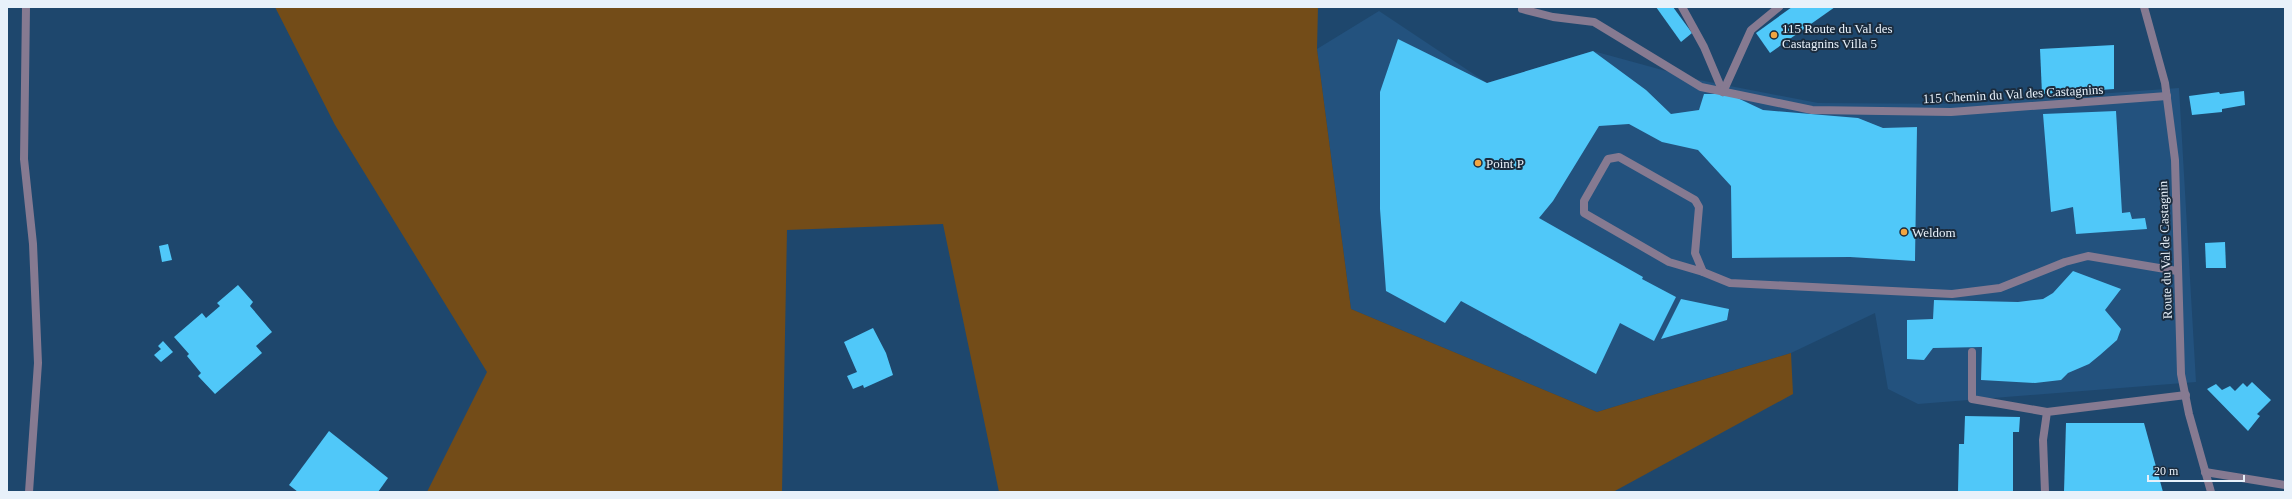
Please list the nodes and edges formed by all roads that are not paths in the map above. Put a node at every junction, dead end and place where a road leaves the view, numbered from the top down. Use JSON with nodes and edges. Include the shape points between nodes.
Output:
{"nodes":[{"id":1,"x":26,"y":7,"type":"edge"},
{"id":2,"x":1682,"y":7,"type":"edge"},
{"id":3,"x":1779,"y":7,"type":"edge"},
{"id":4,"x":2144,"y":7,"type":"edge"},
{"id":5,"x":1522,"y":9,"type":"dead end"},
{"id":6,"x":1723,"y":92,"type":"junction"},
{"id":7,"x":2167,"y":96,"type":"junction"},
{"id":8,"x":1703,"y":272,"type":"junction"},
{"id":9,"x":2177,"y":272,"type":"junction"},
{"id":10,"x":1972,"y":352,"type":"dead end"},
{"id":11,"x":2186,"y":395,"type":"junction"},
{"id":12,"x":2047,"y":412,"type":"junction"},
{"id":13,"x":2205,"y":472,"type":"junction"},
{"id":14,"x":2285,"y":486,"type":"edge"},
{"id":15,"x":29,"y":492,"type":"edge"},
{"id":16,"x":2045,"y":492,"type":"edge"},
{"id":17,"x":2211,"y":492,"type":"edge"}],
"edges":[{"from":1,"to":15,"type":"street","via":[[24,159],[33,244],[38,363]]},
{"from":2,"to":6,"type":"street","via":[[1704,47]]},
{"from":3,"to":6,"type":"street","via":[[1751,30]]},
{"from":4,"to":7,"type":"street","name":"Route du Val de Castagnin"},
{"from":5,"to":6,"type":"street","name":"115 Chemin du Val des Castagnins","via":[[1553,17],[1594,22],[1701,88]]},
{"from":6,"to":7,"type":"street","name":"115 Chemin du Val des Castagnins","via":[[1812,110],[1951,112]]},
{"from":7,"to":9,"type":"street","name":"Route du Val de Castagnin","via":[[2175,160]]},
{"from":8,"to":8,"type":"street","via":[[1696,253],[1699,208],[1695,200],[1619,157],[1608,159],[1584,201],[1584,213],[1669,262]]},
{"from":8,"to":9,"type":"street","via":[[1730,283],[1952,294],[2000,288],[2065,262],[2088,256]]},
{"from":9,"to":11,"type":"street","name":"Route du Val de Castagnin","via":[[2181,374]]},
{"from":10,"to":12,"type":"street","via":[[1972,399]]},
{"from":11,"to":12,"type":"street"},
{"from":11,"to":13,"type":"street","name":"Route du Val de Castagnin"},
{"from":12,"to":16,"type":"street","via":[[2043,440]]},
{"from":13,"to":14,"type":"street"},
{"from":13,"to":17,"type":"street","name":"Route du Val de Castagnin"}]}
